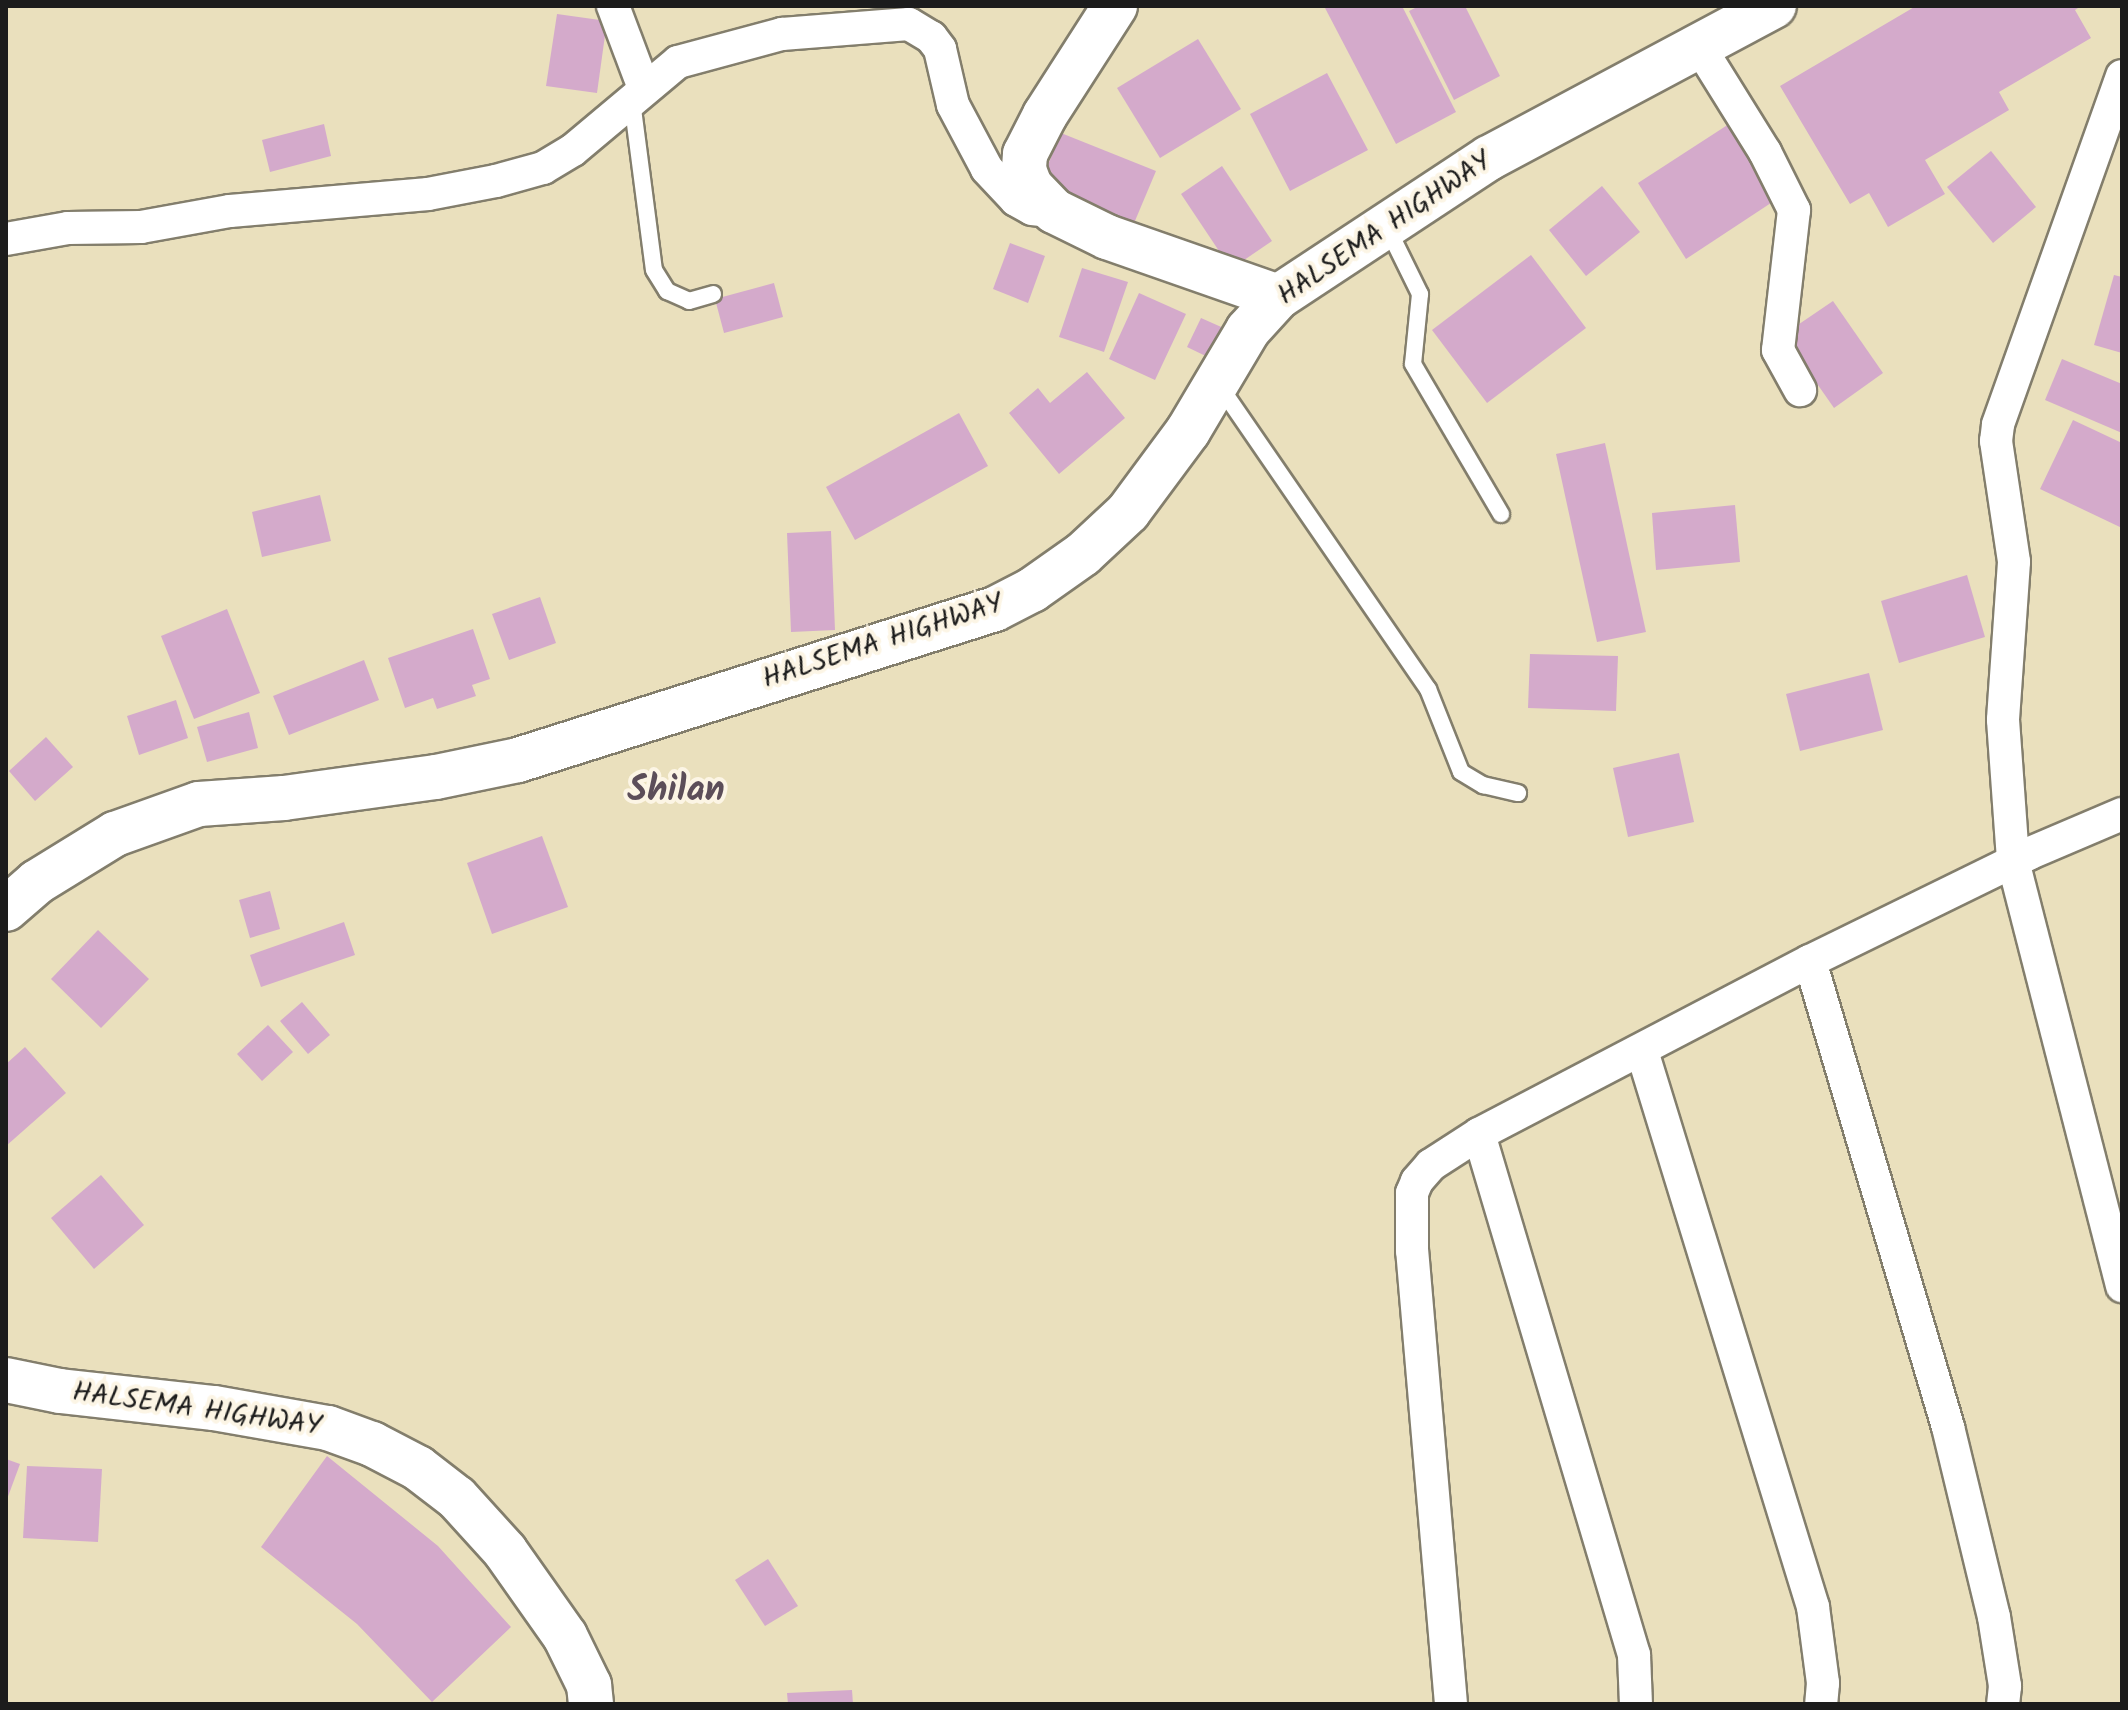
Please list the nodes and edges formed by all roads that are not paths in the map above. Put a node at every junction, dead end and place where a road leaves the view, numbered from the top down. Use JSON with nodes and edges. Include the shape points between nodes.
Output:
{"nodes":[{"id":1,"x":613,"y":6,"type":"edge"},
{"id":2,"x":1115,"y":6,"type":"edge"},
{"id":3,"x":1774,"y":6,"type":"edge"},
{"id":4,"x":933,"y":22,"type":"edge"},
{"id":5,"x":1699,"y":46,"type":"junction"},
{"id":6,"x":2122,"y":76,"type":"edge"},
{"id":7,"x":638,"y":95,"type":"junction"},
{"id":8,"x":1054,"y":211,"type":"junction"},
{"id":9,"x":1386,"y":226,"type":"junction"},
{"id":10,"x":6,"y":239,"type":"edge"},
{"id":11,"x":713,"y":294,"type":"dead end"},
{"id":12,"x":1278,"y":297,"type":"junction"},
{"id":13,"x":1216,"y":380,"type":"junction"},
{"id":14,"x":1800,"y":390,"type":"dead end"},
{"id":15,"x":1501,"y":514,"type":"dead end"},
{"id":16,"x":1518,"y":793,"type":"dead end"},
{"id":17,"x":2122,"y":814,"type":"edge"},
{"id":18,"x":2013,"y":861,"type":"junction"},
{"id":19,"x":6,"y":909,"type":"edge"},
{"id":20,"x":1810,"y":961,"type":"junction"},
{"id":21,"x":1642,"y":1051,"type":"junction"},
{"id":22,"x":1479,"y":1134,"type":"junction"},
{"id":23,"x":2122,"y":1286,"type":"edge"},
{"id":24,"x":6,"y":1380,"type":"edge"},
{"id":25,"x":591,"y":1704,"type":"edge"},
{"id":26,"x":1451,"y":1704,"type":"edge"},
{"id":27,"x":1636,"y":1704,"type":"edge"},
{"id":28,"x":1821,"y":1704,"type":"edge"},
{"id":29,"x":2003,"y":1704,"type":"edge"}],
"edges":[{"from":1,"to":7,"type":"street"},
{"from":2,"to":8,"type":"main road","via":[[1025,154],[1030,186]]},
{"from":3,"to":5,"type":"main road","name":"HALSEMA HIGHWAY"},
{"from":4,"to":7,"type":"street","via":[[782,34],[678,62]]},
{"from":4,"to":8,"type":"street","via":[[953,105],[987,169],[1016,200],[1032,209]]},
{"from":5,"to":9,"type":"main road","name":"HALSEMA HIGHWAY","via":[[1489,158]]},
{"from":5,"to":14,"type":"street","via":[[1794,210],[1778,350]]},
{"from":6,"to":18,"type":"street","via":[[1998,425],[1997,454],[2014,562],[2003,720]]},
{"from":7,"to":10,"type":"street","via":[[573,150],[543,168],[496,181],[428,194],[230,211],[141,227],[68,228]]},
{"from":7,"to":11,"type":"lane","via":[[654,270],[667,291],[689,301]]},
{"from":8,"to":12,"type":"main road","via":[[1107,237]]},
{"from":9,"to":12,"type":"main road","name":"HALSEMA HIGHWAY"},
{"from":9,"to":15,"type":"lane","via":[[1420,294],[1413,364]]},
{"from":12,"to":13,"type":"main road","name":"HALSEMA HIGHWAY","via":[[1248,330]]},
{"from":13,"to":16,"type":"lane","via":[[1428,689],[1461,772],[1483,785]]},
{"from":13,"to":19,"type":"main road","name":"HALSEMA HIGHWAY","via":[[1188,431],[1128,512],[1083,554],[995,609],[518,760],[284,798],[199,804],[115,834],[37,882]]},
{"from":17,"to":18,"type":"street"},
{"from":18,"to":20,"type":"street"},
{"from":18,"to":23,"type":"street"},
{"from":20,"to":21,"type":"street"},
{"from":20,"to":29,"type":"street","via":[[1948,1427],[1994,1617]]},
{"from":21,"to":22,"type":"street"},
{"from":21,"to":28,"type":"street","via":[[1813,1607]]},
{"from":22,"to":26,"type":"street","via":[[1431,1165],[1412,1193],[1412,1251]]},
{"from":22,"to":27,"type":"street","via":[[1634,1655]]},
{"from":24,"to":25,"type":"main road","name":"HALSEMA HIGHWAY","via":[[328,1428],[418,1468],[457,1498],[505,1551],[565,1636],[589,1685]]}]}
